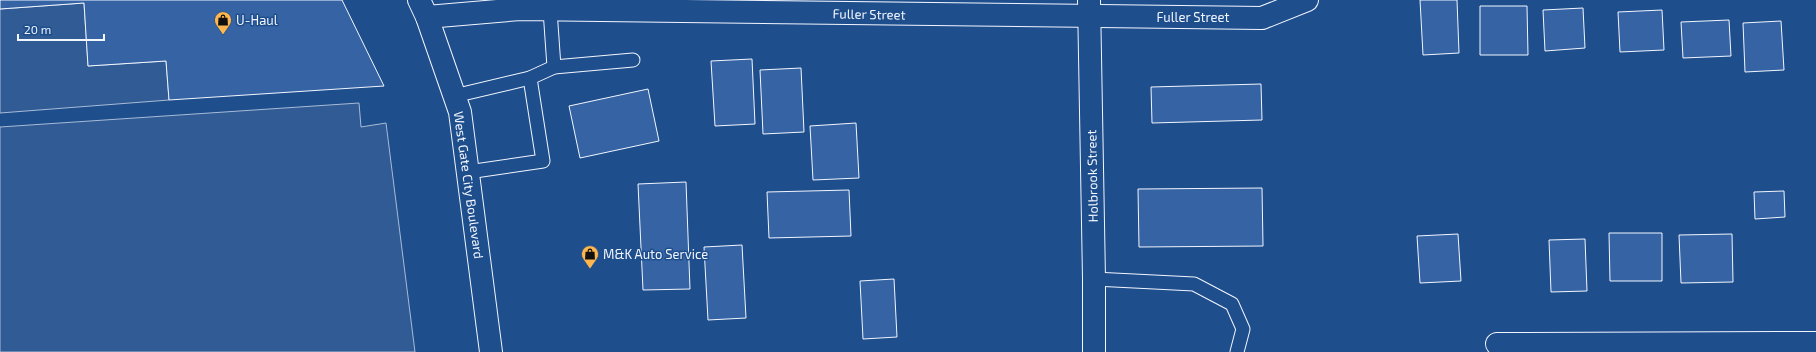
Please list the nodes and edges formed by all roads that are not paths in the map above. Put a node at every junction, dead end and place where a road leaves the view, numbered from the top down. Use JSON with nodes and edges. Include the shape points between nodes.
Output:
{"nodes":[{"id":1,"x":1307,"y":0,"type":"edge"},
{"id":2,"x":1089,"y":8,"type":"edge"},
{"id":3,"x":423,"y":9,"type":"edge"},
{"id":4,"x":550,"y":10,"type":"junction"},
{"id":5,"x":633,"y":60,"type":"dead end"},
{"id":6,"x":554,"y":68,"type":"junction"},
{"id":7,"x":530,"y":78,"type":"junction"},
{"id":8,"x":454,"y":96,"type":"junction"},
{"id":9,"x":468,"y":172,"type":"junction"},
{"id":10,"x":1094,"y":279,"type":"junction"},
{"id":11,"x":1816,"y":342,"type":"edge"},
{"id":12,"x":1497,"y":344,"type":"dead end"},
{"id":13,"x":491,"y":352,"type":"edge"},
{"id":14,"x":1094,"y":352,"type":"edge"},
{"id":15,"x":1236,"y":352,"type":"edge"}],
"edges":[{"from":1,"to":2,"type":"street","name":"Fuller Street","via":[[1262,18]]},
{"from":2,"to":4,"type":"street","name":"Fuller Street"},
{"from":2,"to":10,"type":"street","name":"Holbrook Street"},
{"from":3,"to":4,"type":"street","name":"Fuller Street"},
{"from":3,"to":8,"type":"street","name":"West Gate City Boulevard"},
{"from":4,"to":6,"type":"lane"},
{"from":5,"to":6,"type":"lane"},
{"from":6,"to":7,"type":"lane"},
{"from":7,"to":8,"type":"lane"},
{"from":7,"to":9,"type":"lane","via":[[543,161]]},
{"from":8,"to":9,"type":"street","name":"West Gate City Boulevard","via":[[460,112]]},
{"from":9,"to":13,"type":"street","name":"West Gate City Boulevard"},
{"from":10,"to":14,"type":"street","name":"Holbrook Street"},
{"from":10,"to":15,"type":"lane","via":[[1194,284],[1232,304],[1243,329]]},
{"from":11,"to":12,"type":"street"}]}
